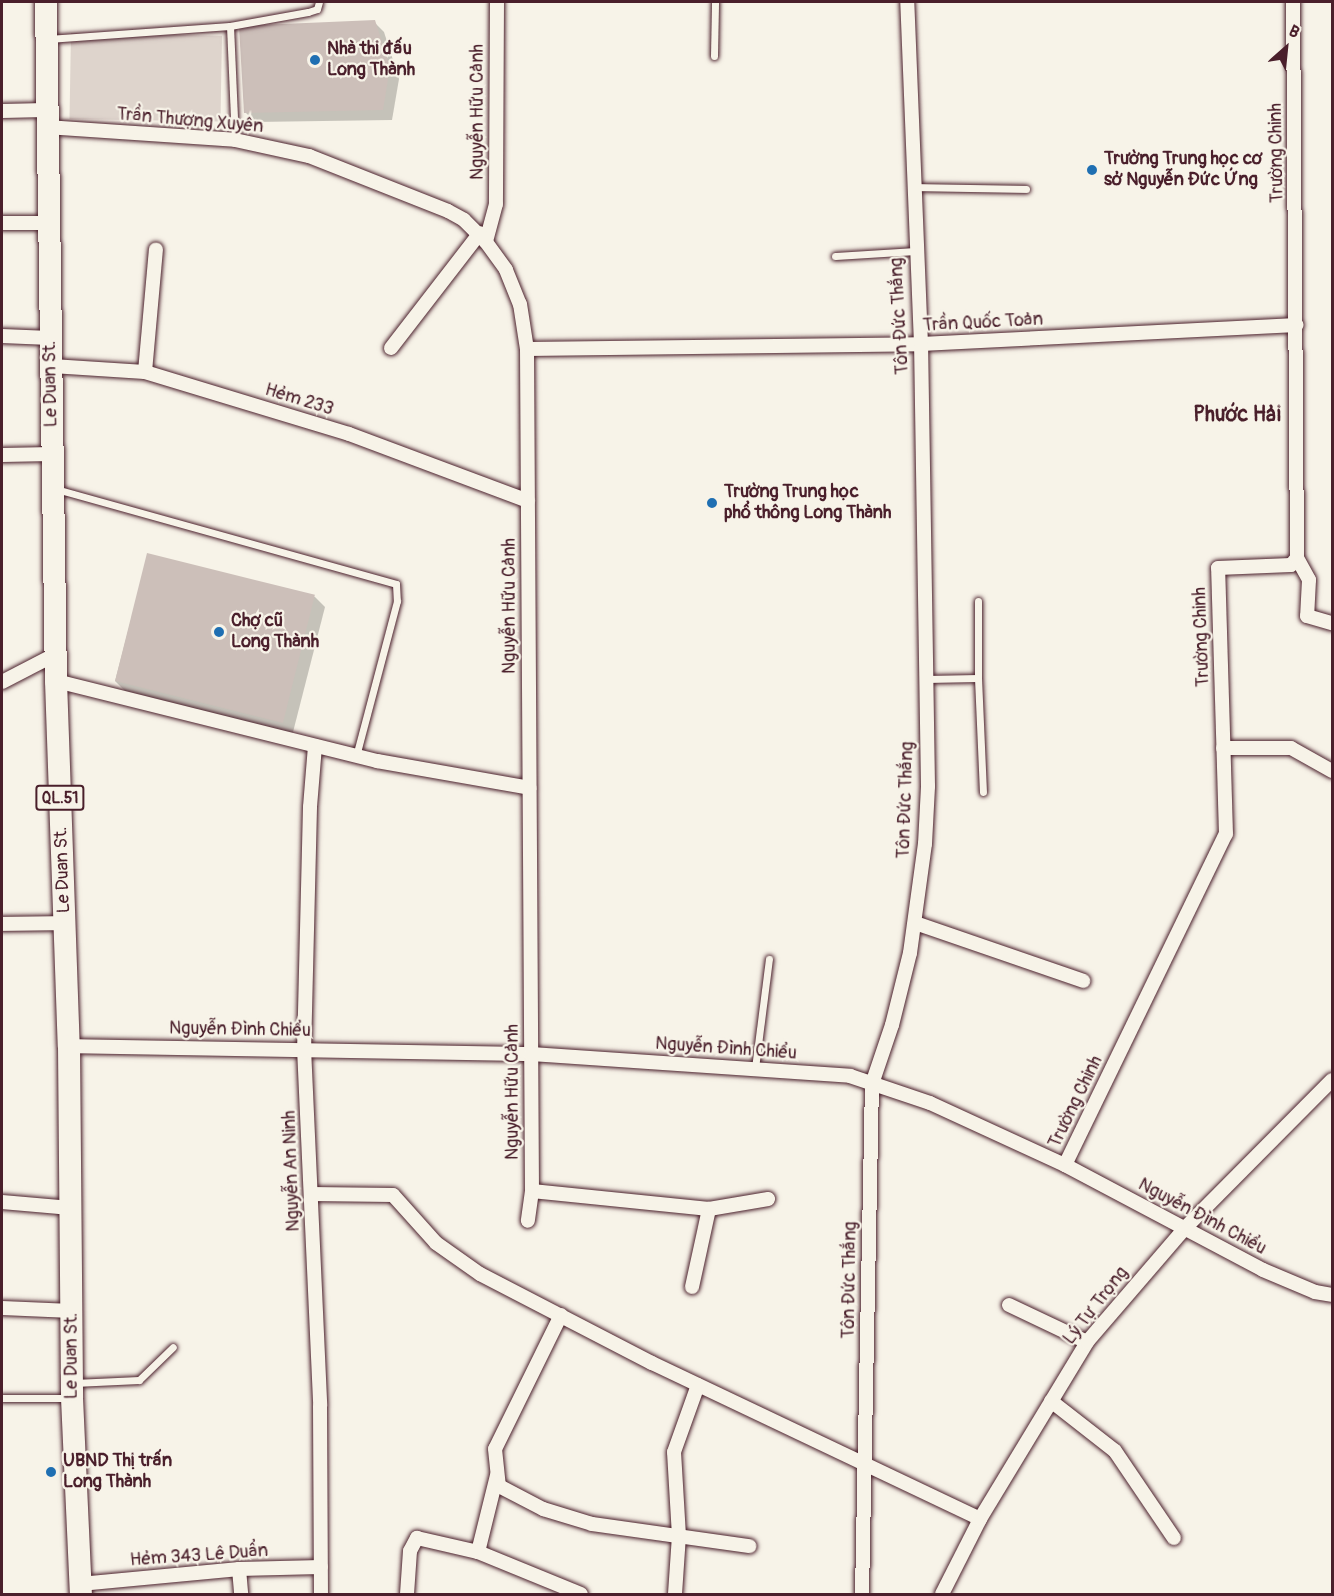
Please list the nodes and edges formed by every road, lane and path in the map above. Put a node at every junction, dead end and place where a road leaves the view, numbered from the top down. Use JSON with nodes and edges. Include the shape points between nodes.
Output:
{"nodes":[{"id":1,"x":46,"y":2,"type":"edge"},
{"id":2,"x":319,"y":2,"type":"edge"},
{"id":3,"x":497,"y":2,"type":"edge"},
{"id":4,"x":715,"y":2,"type":"edge"},
{"id":5,"x":907,"y":2,"type":"edge"},
{"id":6,"x":1293,"y":2,"type":"edge"},
{"id":7,"x":230,"y":26,"type":"junction"},
{"id":8,"x":46,"y":39,"type":"junction"},
{"id":9,"x":714,"y":56,"type":"dead end"},
{"id":10,"x":2,"y":111,"type":"edge"},
{"id":11,"x":46,"y":118,"type":"junction"},
{"id":12,"x":235,"y":140,"type":"junction"},
{"id":13,"x":912,"y":187,"type":"junction"},
{"id":14,"x":1026,"y":189,"type":"dead end"},
{"id":15,"x":2,"y":223,"type":"edge"},
{"id":16,"x":48,"y":223,"type":"junction"},
{"id":17,"x":483,"y":238,"type":"junction"},
{"id":18,"x":156,"y":249,"type":"dead end"},
{"id":19,"x":916,"y":251,"type":"junction"},
{"id":20,"x":835,"y":256,"type":"dead end"},
{"id":21,"x":1297,"y":325,"type":"junction"},
{"id":22,"x":2,"y":336,"type":"edge"},
{"id":23,"x":50,"y":338,"type":"junction"},
{"id":24,"x":921,"y":344,"type":"junction"},
{"id":25,"x":392,"y":348,"type":"dead end"},
{"id":26,"x":527,"y":349,"type":"junction"},
{"id":27,"x":52,"y":366,"type":"junction"},
{"id":28,"x":146,"y":372,"type":"junction"},
{"id":29,"x":52,"y":454,"type":"junction"},
{"id":30,"x":2,"y":455,"type":"edge"},
{"id":31,"x":53,"y":488,"type":"junction"},
{"id":32,"x":528,"y":501,"type":"junction"},
{"id":33,"x":1297,"y":558,"type":"junction"},
{"id":34,"x":978,"y":601,"type":"dead end"},
{"id":35,"x":1332,"y":623,"type":"edge"},
{"id":36,"x":56,"y":654,"type":"junction"},
{"id":37,"x":978,"y":678,"type":"junction"},
{"id":38,"x":926,"y":679,"type":"junction"},
{"id":39,"x":56,"y":681,"type":"junction"},
{"id":40,"x":2,"y":682,"type":"edge"},
{"id":41,"x":315,"y":746,"type":"junction"},
{"id":42,"x":1223,"y":748,"type":"junction"},
{"id":43,"x":356,"y":756,"type":"junction"},
{"id":44,"x":1332,"y":771,"type":"edge"},
{"id":45,"x":530,"y":788,"type":"junction"},
{"id":46,"x":983,"y":792,"type":"dead end"},
{"id":47,"x":65,"y":923,"type":"junction"},
{"id":48,"x":915,"y":923,"type":"junction"},
{"id":49,"x":2,"y":924,"type":"edge"},
{"id":50,"x":769,"y":960,"type":"dead end"},
{"id":51,"x":1083,"y":981,"type":"dead end"},
{"id":52,"x":69,"y":1046,"type":"junction"},
{"id":53,"x":304,"y":1048,"type":"junction"},
{"id":54,"x":531,"y":1054,"type":"junction"},
{"id":55,"x":755,"y":1068,"type":"junction"},
{"id":56,"x":1332,"y":1080,"type":"edge"},
{"id":57,"x":872,"y":1083,"type":"junction"},
{"id":58,"x":1065,"y":1165,"type":"junction"},
{"id":59,"x":532,"y":1191,"type":"junction"},
{"id":60,"x":311,"y":1194,"type":"junction"},
{"id":61,"x":768,"y":1199,"type":"dead end"},
{"id":62,"x":2,"y":1202,"type":"edge"},
{"id":63,"x":71,"y":1208,"type":"junction"},
{"id":64,"x":709,"y":1209,"type":"junction"},
{"id":65,"x":528,"y":1221,"type":"dead end"},
{"id":66,"x":1186,"y":1227,"type":"junction"},
{"id":67,"x":692,"y":1287,"type":"dead end"},
{"id":68,"x":1332,"y":1295,"type":"edge"},
{"id":69,"x":1009,"y":1305,"type":"dead end"},
{"id":70,"x":2,"y":1308,"type":"edge"},
{"id":71,"x":72,"y":1311,"type":"junction"},
{"id":72,"x":561,"y":1315,"type":"junction"},
{"id":73,"x":1088,"y":1342,"type":"junction"},
{"id":74,"x":173,"y":1347,"type":"dead end"},
{"id":75,"x":698,"y":1385,"type":"junction"},
{"id":76,"x":72,"y":1390,"type":"junction"},
{"id":77,"x":2,"y":1398,"type":"edge"},
{"id":78,"x":1051,"y":1401,"type":"junction"},
{"id":79,"x":865,"y":1463,"type":"junction"},
{"id":80,"x":496,"y":1475,"type":"junction"},
{"id":81,"x":980,"y":1519,"type":"junction"},
{"id":82,"x":679,"y":1536,"type":"junction"},
{"id":83,"x":1174,"y":1538,"type":"dead end"},
{"id":84,"x":749,"y":1546,"type":"dead end"},
{"id":85,"x":478,"y":1552,"type":"junction"},
{"id":86,"x":321,"y":1567,"type":"junction"},
{"id":87,"x":239,"y":1569,"type":"junction"},
{"id":88,"x":81,"y":1589,"type":"edge"},
{"id":89,"x":241,"y":1594,"type":"edge"},
{"id":90,"x":321,"y":1594,"type":"edge"},
{"id":91,"x":407,"y":1594,"type":"edge"},
{"id":92,"x":581,"y":1594,"type":"edge"},
{"id":93,"x":675,"y":1594,"type":"edge"},
{"id":94,"x":862,"y":1594,"type":"edge"},
{"id":95,"x":942,"y":1594,"type":"edge"}],
"edges":[{"from":1,"to":8,"type":"main road","name":"Le Duan St.","number":"QL.51"},
{"from":2,"to":7,"type":"lane","via":[[317,9],[308,12]]},
{"from":3,"to":17,"type":"street","name":"Nguyễn Hữu Cảnh","via":[[496,204]]},
{"from":4,"to":9,"type":"lane"},
{"from":5,"to":13,"type":"street","name":"Tôn Đức Thắng"},
{"from":6,"to":21,"type":"street","name":"Trường Chinh"},
{"from":7,"to":8,"type":"lane"},
{"from":7,"to":12,"type":"lane"},
{"from":8,"to":11,"type":"main road","name":"Le Duan St.","number":"QL.51"},
{"from":10,"to":11,"type":"street","name":"Trần Thượng Xuyên"},
{"from":11,"to":12,"type":"street","name":"Trần Thượng Xuyên"},
{"from":11,"to":16,"type":"main road","name":"Le Duan St.","number":"QL.51"},
{"from":12,"to":17,"type":"street","name":"Trần Thượng Xuyên","via":[[332,163],[448,211]]},
{"from":13,"to":14,"type":"lane"},
{"from":13,"to":19,"type":"street","name":"Tôn Đức Thắng"},
{"from":15,"to":16,"type":"street"},
{"from":16,"to":23,"type":"main road","name":"Le Duan St.","number":"QL.51"},
{"from":17,"to":25,"type":"street"},
{"from":17,"to":26,"type":"street","name":"Nguyễn Hữu Cảnh","via":[[506,270],[520,304]]},
{"from":18,"to":28,"type":"street"},
{"from":19,"to":20,"type":"lane"},
{"from":19,"to":24,"type":"street","name":"Tôn Đức Thắng"},
{"from":21,"to":24,"type":"street","name":"Trần Quốc Toản"},
{"from":21,"to":33,"type":"street","name":"Trường Chinh"},
{"from":22,"to":23,"type":"street"},
{"from":23,"to":27,"type":"main road","name":"Le Duan St.","number":"QL.51"},
{"from":24,"to":26,"type":"street","name":"Trần Quốc Toản"},
{"from":24,"to":38,"type":"street","name":"Tôn Đức Thắng"},
{"from":26,"to":32,"type":"street","name":"Nguyễn Hữu Cảnh"},
{"from":27,"to":28,"type":"street","name":"Hẻm 233"},
{"from":27,"to":29,"type":"main road","name":"Le Duan St.","number":"QL.51"},
{"from":28,"to":32,"type":"street","name":"Hẻm 233","via":[[349,435]]},
{"from":29,"to":30,"type":"street"},
{"from":29,"to":31,"type":"main road","name":"Le Duan St.","number":"QL.51"},
{"from":31,"to":36,"type":"main road","name":"Le Duan St.","number":"QL.51"},
{"from":31,"to":43,"type":"lane","via":[[396,584],[397,601]]},
{"from":32,"to":45,"type":"street","name":"Nguyễn Hữu Cảnh"},
{"from":33,"to":35,"type":"street","via":[[1309,580],[1307,616]]},
{"from":33,"to":42,"type":"street","name":"Trường Chinh","via":[[1291,565],[1218,568]]},
{"from":34,"to":37,"type":"lane"},
{"from":36,"to":39,"type":"main road","name":"Le Duan St.","number":"QL.51"},
{"from":36,"to":40,"type":"street"},
{"from":37,"to":38,"type":"lane"},
{"from":37,"to":46,"type":"lane"},
{"from":38,"to":48,"type":"street","name":"Tôn Đức Thắng","via":[[928,786]]},
{"from":39,"to":41,"type":"street"},
{"from":39,"to":47,"type":"main road","name":"Le Duan St.","number":"QL.51"},
{"from":41,"to":43,"type":"street"},
{"from":41,"to":53,"type":"street","name":"Nguyễn An Ninh"},
{"from":42,"to":44,"type":"street","via":[[1291,748]]},
{"from":42,"to":58,"type":"street","name":"Trường Chinh","via":[[1223,841]]},
{"from":43,"to":45,"type":"street"},
{"from":45,"to":54,"type":"street","name":"Nguyễn Hữu Cảnh"},
{"from":47,"to":49,"type":"street"},
{"from":47,"to":52,"type":"main road","name":"Le Duan St.","number":"QL.51"},
{"from":48,"to":51,"type":"street"},
{"from":48,"to":57,"type":"street","name":"Tôn Đức Thắng","via":[[892,1025]]},
{"from":50,"to":55,"type":"lane"},
{"from":52,"to":53,"type":"street","name":"Nguyễn Đình Chiểu"},
{"from":52,"to":63,"type":"main road","name":"Le Duan St.","number":"QL.51"},
{"from":53,"to":54,"type":"street","name":"Nguyễn Đình Chiểu"},
{"from":53,"to":60,"type":"street","name":"Nguyễn An Ninh"},
{"from":54,"to":55,"type":"street","name":"Nguyễn Đình Chiểu"},
{"from":54,"to":59,"type":"street","name":"Nguyễn Hữu Cảnh"},
{"from":55,"to":57,"type":"street","name":"Nguyễn Đình Chiểu","via":[[832,1074]]},
{"from":56,"to":66,"type":"street","name":"Lý Tự Trọng"},
{"from":57,"to":58,"type":"street","name":"Nguyễn Đình Chiểu","via":[[930,1103]]},
{"from":57,"to":79,"type":"street","name":"Tôn Đức Thắng"},
{"from":58,"to":66,"type":"street","name":"Nguyễn Đình Chiểu"},
{"from":59,"to":64,"type":"street"},
{"from":59,"to":65,"type":"street","name":"Nguyễn Hữu Cảnh"},
{"from":60,"to":72,"type":"street","via":[[393,1195],[454,1257]]},
{"from":60,"to":86,"type":"street","name":"Nguyễn An Ninh","via":[[320,1406]]},
{"from":61,"to":64,"type":"street"},
{"from":62,"to":63,"type":"street"},
{"from":63,"to":71,"type":"main road","name":"Le Duan St.","number":"QL.51"},
{"from":64,"to":67,"type":"street"},
{"from":66,"to":68,"type":"street","name":"Nguyễn Đình Chiểu","via":[[1288,1282]]},
{"from":66,"to":73,"type":"street","name":"Lý Tự Trọng"},
{"from":69,"to":73,"type":"street"},
{"from":70,"to":71,"type":"street"},
{"from":71,"to":76,"type":"main road","name":"Le Duan St.","number":"QL.51"},
{"from":72,"to":75,"type":"street"},
{"from":72,"to":80,"type":"street","via":[[495,1449]]},
{"from":73,"to":78,"type":"street","name":"Lý Tự Trọng"},
{"from":74,"to":76,"type":"lane","via":[[139,1380]]},
{"from":75,"to":79,"type":"street"},
{"from":75,"to":82,"type":"street","via":[[674,1452]]},
{"from":76,"to":77,"type":"lane"},
{"from":76,"to":88,"type":"main road","name":"Le Duan St.","number":"QL.51"},
{"from":78,"to":81,"type":"street","name":"Lý Tự Trọng"},
{"from":78,"to":83,"type":"street","via":[[1115,1451]]},
{"from":79,"to":81,"type":"street"},
{"from":79,"to":94,"type":"street","name":"Tôn Đức Thắng"},
{"from":80,"to":82,"type":"street","via":[[506,1493],[543,1509],[592,1524]]},
{"from":80,"to":85,"type":"street"},
{"from":81,"to":95,"type":"street","name":"Lý Tự Trọng"},
{"from":82,"to":84,"type":"street"},
{"from":82,"to":93,"type":"street"},
{"from":85,"to":91,"type":"street","via":[[417,1538],[410,1551]]},
{"from":85,"to":92,"type":"street"},
{"from":86,"to":87,"type":"street","name":"Hẻm 343 Lê Duẩn"},
{"from":86,"to":90,"type":"street","name":"Nguyễn An Ninh"},
{"from":87,"to":88,"type":"street","name":"Hẻm 343 Lê Duẩn"},
{"from":87,"to":89,"type":"street"}]}
